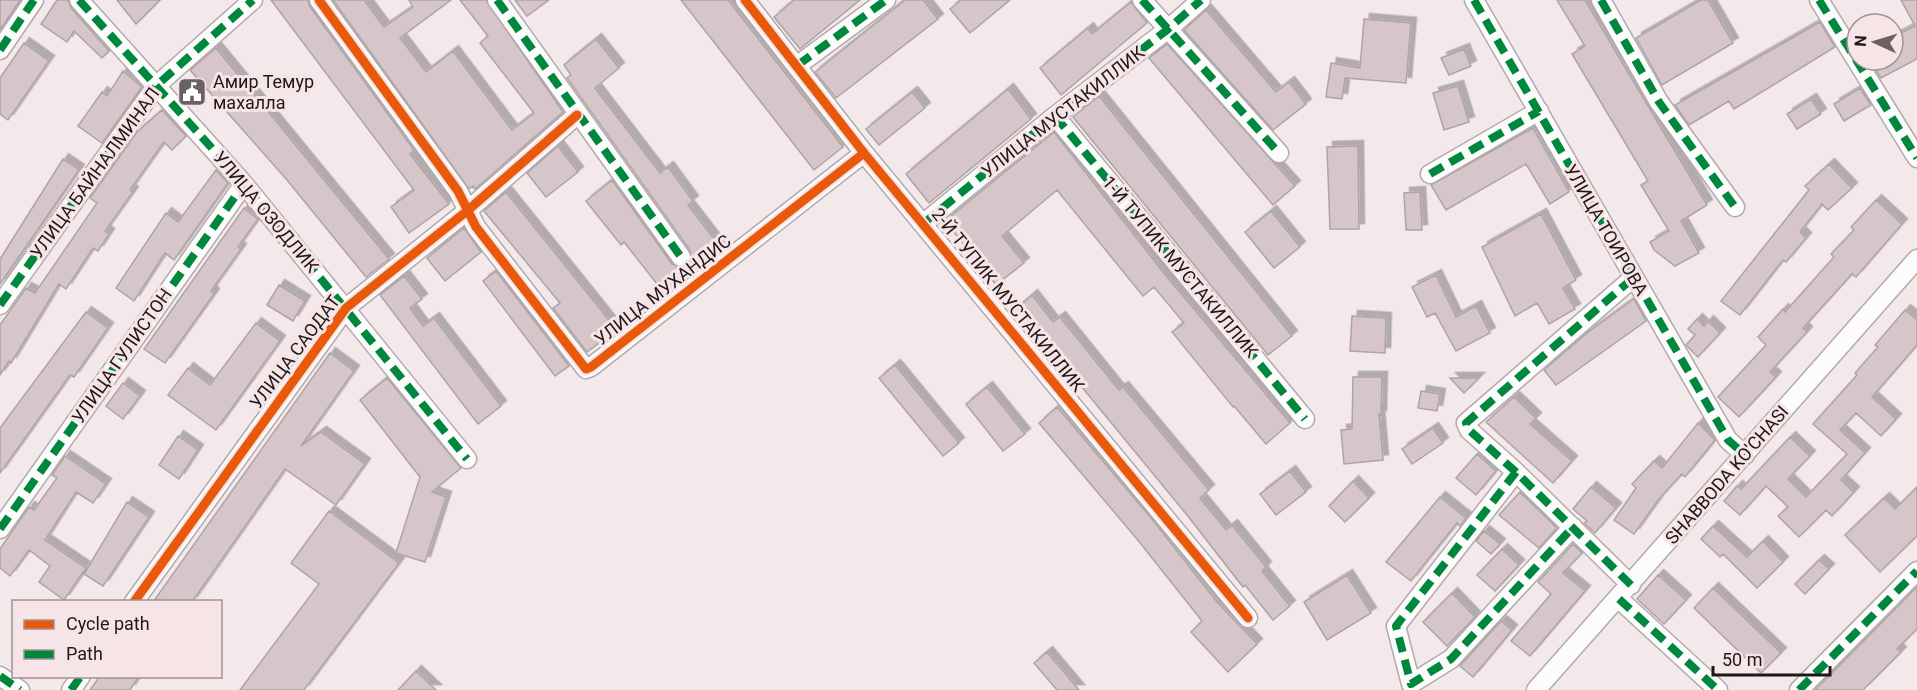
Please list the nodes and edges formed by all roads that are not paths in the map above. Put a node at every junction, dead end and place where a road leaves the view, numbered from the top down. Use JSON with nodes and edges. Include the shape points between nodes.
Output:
{"nodes":[{"id":1,"x":34,"y":0,"type":"edge"},
{"id":2,"x":79,"y":0,"type":"edge"},
{"id":3,"x":253,"y":0,"type":"edge"},
{"id":4,"x":319,"y":0,"type":"edge"},
{"id":5,"x":496,"y":0,"type":"edge"},
{"id":6,"x":745,"y":0,"type":"edge"},
{"id":7,"x":886,"y":0,"type":"edge"},
{"id":8,"x":1142,"y":0,"type":"edge"},
{"id":9,"x":1201,"y":0,"type":"edge"},
{"id":10,"x":1474,"y":0,"type":"edge"},
{"id":11,"x":1601,"y":0,"type":"edge"},
{"id":12,"x":1819,"y":0,"type":"edge"},
{"id":13,"x":1167,"y":30,"type":"junction"},
{"id":14,"x":0,"y":50,"type":"edge"},
{"id":15,"x":798,"y":65,"type":"junction"},
{"id":16,"x":157,"y":85,"type":"junction"},
{"id":17,"x":1539,"y":111,"type":"junction"},
{"id":18,"x":578,"y":115,"type":"junction"},
{"id":19,"x":1055,"y":116,"type":"junction"},
{"id":20,"x":864,"y":153,"type":"junction"},
{"id":21,"x":1279,"y":153,"type":"dead end"},
{"id":22,"x":1917,"y":158,"type":"edge"},
{"id":23,"x":1430,"y":174,"type":"dead end"},
{"id":24,"x":244,"y":184,"type":"junction"},
{"id":25,"x":1735,"y":207,"type":"dead end"},
{"id":26,"x":467,"y":211,"type":"junction"},
{"id":27,"x":924,"y":223,"type":"junction"},
{"id":28,"x":681,"y":257,"type":"dead end"},
{"id":29,"x":1917,"y":259,"type":"edge"},
{"id":30,"x":1633,"y":278,"type":"junction"},
{"id":31,"x":0,"y":305,"type":"edge"},
{"id":32,"x":346,"y":308,"type":"junction"},
{"id":33,"x":1305,"y":419,"type":"dead end"},
{"id":34,"x":1745,"y":455,"type":"junction"},
{"id":35,"x":467,"y":459,"type":"dead end"},
{"id":36,"x":1516,"y":472,"type":"junction"},
{"id":37,"x":1573,"y":527,"type":"junction"},
{"id":38,"x":0,"y":529,"type":"edge"},
{"id":39,"x":1917,"y":571,"type":"edge"},
{"id":40,"x":1625,"y":592,"type":"junction"},
{"id":41,"x":135,"y":600,"type":"edge"},
{"id":42,"x":1248,"y":618,"type":"dead end"},
{"id":43,"x":0,"y":676,"type":"edge"},
{"id":44,"x":20,"y":690,"type":"edge"},
{"id":45,"x":1536,"y":690,"type":"edge"},
{"id":46,"x":1718,"y":690,"type":"edge"},
{"id":47,"x":1798,"y":690,"type":"edge"}],
"edges":[{"from":1,"to":14,"type":"street"},
{"from":2,"to":16,"type":"street","name":"УЛИЦА ОЗОДЛИК"},
{"from":3,"to":16,"type":"street","name":"УЛИЦА БАЙНАЛМИНАЛ"},
{"from":4,"to":26,"type":"street","name":"УЛИЦА МУХАНДИС","via":[[458,191]]},
{"from":5,"to":18,"type":"street"},
{"from":6,"to":15,"type":"street","name":"2-Й ТУПИК МУСТАКИЛЛИК"},
{"from":7,"to":15,"type":"street"},
{"from":8,"to":13,"type":"street"},
{"from":9,"to":13,"type":"street","name":"УЛИЦА МУСТАКИЛЛИК"},
{"from":10,"to":17,"type":"street","name":"УЛИЦА ТОИРОВА"},
{"from":11,"to":25,"type":"street","via":[[1659,102]]},
{"from":12,"to":22,"type":"street"},
{"from":13,"to":19,"type":"street","name":"УЛИЦА МУСТАКИЛЛИК"},
{"from":13,"to":21,"type":"street"},
{"from":15,"to":20,"type":"street","name":"2-Й ТУПИК МУСТАКИЛЛИК"},
{"from":16,"to":24,"type":"street","name":"УЛИЦА ОЗОДЛИК"},
{"from":16,"to":31,"type":"street","name":"УЛИЦА БАЙНАЛМИНАЛ"},
{"from":17,"to":23,"type":"street"},
{"from":17,"to":30,"type":"street","name":"УЛИЦА ТОИРОВА"},
{"from":18,"to":26,"type":"street","name":"УЛИЦА САОДАТ"},
{"from":18,"to":28,"type":"street"},
{"from":19,"to":27,"type":"street","name":"УЛИЦА МУСТАКИЛЛИК"},
{"from":19,"to":33,"type":"street","name":"1-Й ТУПИК МУСТАКИЛЛИК"},
{"from":20,"to":26,"type":"street","name":"УЛИЦА МУХАНДИС","via":[[586,369]]},
{"from":20,"to":27,"type":"street","name":"2-Й ТУПИК МУСТАКИЛЛИК"},
{"from":24,"to":32,"type":"street","name":"УЛИЦА ОЗОДЛИК"},
{"from":24,"to":38,"type":"street","name":"УЛИЦА ГУЛИСТОН"},
{"from":26,"to":32,"type":"street","name":"УЛИЦА САОДАТ"},
{"from":27,"to":42,"type":"street","name":"2-Й ТУПИК МУСТАКИЛЛИК"},
{"from":29,"to":34,"type":"street","name":"SHABBODA KO'CHASI"},
{"from":30,"to":34,"type":"street","name":"УЛИЦА ТОИРОВА","via":[[1728,440]]},
{"from":30,"to":36,"type":"street","via":[[1466,423]]},
{"from":32,"to":35,"type":"street","name":"УЛИЦА ОЗОДЛИК"},
{"from":32,"to":41,"type":"street","name":"УЛИЦА САОДАТ"},
{"from":34,"to":40,"type":"street","name":"SHABBODA KO'CHASI"},
{"from":36,"to":37,"type":"street"},
{"from":36,"to":37,"type":"street","via":[[1396,626],[1411,684],[1451,659]]},
{"from":37,"to":40,"type":"street"},
{"from":39,"to":47,"type":"street"},
{"from":40,"to":45,"type":"street","name":"SHABBODA KO'CHASI"},
{"from":40,"to":46,"type":"street"},
{"from":43,"to":44,"type":"street"}]}
